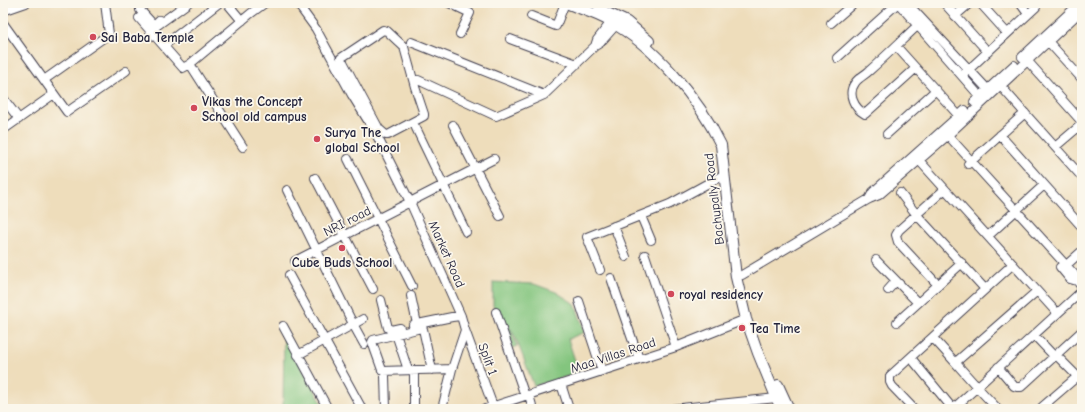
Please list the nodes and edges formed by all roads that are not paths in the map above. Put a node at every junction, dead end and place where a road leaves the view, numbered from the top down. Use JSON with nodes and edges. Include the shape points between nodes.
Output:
{"nodes":[{"id":1,"x":26,"y":3,"type":"edge"},
{"id":2,"x":105,"y":3,"type":"edge"},
{"id":3,"x":147,"y":3,"type":"edge"},
{"id":4,"x":182,"y":3,"type":"edge"},
{"id":5,"x":188,"y":3,"type":"edge"},
{"id":6,"x":219,"y":3,"type":"edge"},
{"id":7,"x":227,"y":3,"type":"edge"},
{"id":8,"x":265,"y":3,"type":"edge"},
{"id":9,"x":297,"y":3,"type":"edge"},
{"id":10,"x":449,"y":3,"type":"edge"},
{"id":11,"x":566,"y":3,"type":"edge"},
{"id":12,"x":582,"y":3,"type":"edge"},
{"id":13,"x":854,"y":3,"type":"edge"},
{"id":14,"x":898,"y":3,"type":"edge"},
{"id":15,"x":944,"y":3,"type":"edge"},
{"id":16,"x":970,"y":3,"type":"edge"},
{"id":17,"x":980,"y":3,"type":"edge"},
{"id":18,"x":1020,"y":3,"type":"edge"},
{"id":19,"x":1080,"y":3,"type":"edge"},
{"id":20,"x":907,"y":5,"type":"edge"},
{"id":21,"x":1036,"y":7,"type":"dead end"},
{"id":22,"x":1082,"y":10,"type":"edge"},
{"id":23,"x":3,"y":11,"type":"edge"},
{"id":24,"x":1028,"y":14,"type":"junction"},
{"id":25,"x":531,"y":16,"type":"dead end"},
{"id":26,"x":956,"y":16,"type":"junction"},
{"id":27,"x":139,"y":18,"type":"dead end"},
{"id":28,"x":242,"y":21,"type":"junction"},
{"id":29,"x":3,"y":23,"type":"edge"},
{"id":30,"x":614,"y":23,"type":"junction"},
{"id":31,"x":831,"y":23,"type":"dead end"},
{"id":32,"x":917,"y":26,"type":"junction"},
{"id":33,"x":1007,"y":33,"type":"junction"},
{"id":34,"x":460,"y":34,"type":"dead end"},
{"id":35,"x":510,"y":39,"type":"dead end"},
{"id":36,"x":1046,"y":40,"type":"junction"},
{"id":37,"x":411,"y":42,"type":"dead end"},
{"id":38,"x":896,"y":46,"type":"junction"},
{"id":39,"x":988,"y":52,"type":"junction"},
{"id":40,"x":837,"y":58,"type":"dead end"},
{"id":41,"x":1025,"y":59,"type":"junction"},
{"id":42,"x":190,"y":64,"type":"junction"},
{"id":43,"x":577,"y":64,"type":"junction"},
{"id":44,"x":341,"y":67,"type":"junction"},
{"id":45,"x":916,"y":68,"type":"junction"},
{"id":46,"x":969,"y":70,"type":"junction"},
{"id":47,"x":126,"y":71,"type":"dead end"},
{"id":48,"x":962,"y":76,"type":"junction"},
{"id":49,"x":1082,"y":79,"type":"edge"},
{"id":50,"x":44,"y":80,"type":"junction"},
{"id":51,"x":418,"y":80,"type":"dead end"},
{"id":52,"x":999,"y":83,"type":"junction"},
{"id":53,"x":936,"y":90,"type":"junction"},
{"id":54,"x":360,"y":91,"type":"junction"},
{"id":55,"x":990,"y":92,"type":"junction"},
{"id":56,"x":54,"y":94,"type":"junction"},
{"id":57,"x":544,"y":94,"type":"junction"},
{"id":58,"x":352,"y":95,"type":"junction"},
{"id":59,"x":3,"y":98,"type":"edge"},
{"id":60,"x":982,"y":98,"type":"junction"},
{"id":61,"x":1025,"y":113,"type":"junction"},
{"id":62,"x":959,"y":116,"type":"junction"},
{"id":63,"x":19,"y":119,"type":"junction"},
{"id":64,"x":1082,"y":123,"type":"edge"},
{"id":65,"x":453,"y":125,"type":"dead end"},
{"id":66,"x":416,"y":128,"type":"dead end"},
{"id":67,"x":3,"y":130,"type":"edge"},
{"id":68,"x":377,"y":131,"type":"junction"},
{"id":69,"x":886,"y":134,"type":"dead end"},
{"id":70,"x":944,"y":135,"type":"junction"},
{"id":71,"x":1000,"y":135,"type":"junction"},
{"id":72,"x":243,"y":147,"type":"dead end"},
{"id":73,"x":1055,"y":147,"type":"junction"},
{"id":74,"x":916,"y":158,"type":"junction"},
{"id":75,"x":494,"y":159,"type":"dead end"},
{"id":76,"x":348,"y":160,"type":"dead end"},
{"id":77,"x":969,"y":162,"type":"junction"},
{"id":78,"x":476,"y":168,"type":"junction"},
{"id":79,"x":725,"y":174,"type":"junction"},
{"id":80,"x":1082,"y":177,"type":"edge"},
{"id":81,"x":315,"y":178,"type":"dead end"},
{"id":82,"x":443,"y":185,"type":"junction"},
{"id":83,"x":1044,"y":185,"type":"junction"},
{"id":84,"x":945,"y":189,"type":"junction"},
{"id":85,"x":287,"y":190,"type":"dead end"},
{"id":86,"x":900,"y":193,"type":"dead end"},
{"id":87,"x":410,"y":202,"type":"junction"},
{"id":88,"x":1015,"y":213,"type":"junction"},
{"id":89,"x":916,"y":214,"type":"junction"},
{"id":90,"x":500,"y":216,"type":"dead end"},
{"id":91,"x":641,"y":216,"type":"junction"},
{"id":92,"x":378,"y":218,"type":"junction"},
{"id":93,"x":614,"y":226,"type":"junction"},
{"id":94,"x":1082,"y":227,"type":"edge"},
{"id":95,"x":466,"y":232,"type":"dead end"},
{"id":96,"x":345,"y":235,"type":"junction"},
{"id":97,"x":988,"y":236,"type":"junction"},
{"id":98,"x":651,"y":240,"type":"dead end"},
{"id":99,"x":317,"y":249,"type":"junction"},
{"id":100,"x":1082,"y":251,"type":"edge"},
{"id":101,"x":645,"y":255,"type":"dead end"},
{"id":102,"x":626,"y":257,"type":"dead end"},
{"id":103,"x":876,"y":260,"type":"dead end"},
{"id":104,"x":295,"y":261,"type":"dead end"},
{"id":105,"x":962,"y":263,"type":"junction"},
{"id":106,"x":1012,"y":264,"type":"junction"},
{"id":107,"x":1064,"y":267,"type":"junction"},
{"id":108,"x":600,"y":270,"type":"dead end"},
{"id":109,"x":289,"y":275,"type":"dead end"},
{"id":110,"x":742,"y":275,"type":"junction"},
{"id":111,"x":612,"y":278,"type":"dead end"},
{"id":112,"x":896,"y":281,"type":"junction"},
{"id":113,"x":1080,"y":284,"type":"edge"},
{"id":114,"x":938,"y":285,"type":"junction"},
{"id":115,"x":412,"y":286,"type":"dead end"},
{"id":116,"x":373,"y":288,"type":"dead end"},
{"id":117,"x":985,"y":289,"type":"junction"},
{"id":118,"x":888,"y":290,"type":"dead end"},
{"id":119,"x":1037,"y":291,"type":"junction"},
{"id":120,"x":1082,"y":291,"type":"edge"},
{"id":121,"x":411,"y":296,"type":"dead end"},
{"id":122,"x":381,"y":300,"type":"dead end"},
{"id":123,"x":579,"y":302,"type":"dead end"},
{"id":124,"x":918,"y":303,"type":"junction"},
{"id":125,"x":496,"y":312,"type":"dead end"},
{"id":126,"x":1057,"y":314,"type":"junction"},
{"id":127,"x":461,"y":316,"type":"junction"},
{"id":128,"x":363,"y":319,"type":"dead end"},
{"id":129,"x":746,"y":319,"type":"junction"},
{"id":130,"x":897,"y":322,"type":"dead end"},
{"id":131,"x":353,"y":324,"type":"junction"},
{"id":132,"x":417,"y":324,"type":"junction"},
{"id":133,"x":283,"y":326,"type":"dead end"},
{"id":134,"x":464,"y":330,"type":"junction"},
{"id":135,"x":1081,"y":333,"type":"edge"},
{"id":136,"x":396,"y":334,"type":"junction"},
{"id":137,"x":1034,"y":335,"type":"junction"},
{"id":138,"x":933,"y":338,"type":"junction"},
{"id":139,"x":324,"y":340,"type":"junction"},
{"id":140,"x":364,"y":344,"type":"dead end"},
{"id":141,"x":676,"y":347,"type":"junction"},
{"id":142,"x":298,"y":355,"type":"junction"},
{"id":143,"x":1055,"y":356,"type":"junction"},
{"id":144,"x":911,"y":358,"type":"junction"},
{"id":145,"x":639,"y":359,"type":"junction"},
{"id":146,"x":956,"y":362,"type":"junction"},
{"id":147,"x":998,"y":367,"type":"junction"},
{"id":148,"x":452,"y":369,"type":"junction"},
{"id":149,"x":432,"y":370,"type":"junction"},
{"id":150,"x":602,"y":371,"type":"junction"},
{"id":151,"x":411,"y":372,"type":"junction"},
{"id":152,"x":385,"y":376,"type":"dead end"},
{"id":153,"x":1080,"y":378,"type":"edge"},
{"id":154,"x":561,"y":384,"type":"junction"},
{"id":155,"x":977,"y":387,"type":"junction"},
{"id":156,"x":527,"y":395,"type":"junction"},
{"id":157,"x":777,"y":398,"type":"junction"},
{"id":158,"x":1042,"y":407,"type":"dead end"},
{"id":159,"x":491,"y":408,"type":"edge"},
{"id":160,"x":328,"y":409,"type":"edge"},
{"id":161,"x":362,"y":409,"type":"edge"},
{"id":162,"x":386,"y":409,"type":"edge"},
{"id":163,"x":414,"y":409,"type":"edge"},
{"id":164,"x":442,"y":409,"type":"edge"},
{"id":165,"x":533,"y":409,"type":"edge"},
{"id":166,"x":569,"y":409,"type":"edge"},
{"id":167,"x":672,"y":409,"type":"edge"},
{"id":168,"x":782,"y":409,"type":"edge"},
{"id":169,"x":790,"y":409,"type":"edge"},
{"id":170,"x":914,"y":409,"type":"edge"},
{"id":171,"x":997,"y":409,"type":"edge"}],
"edges":[{"from":1,"to":23,"type":"street"},
{"from":2,"to":50,"type":"street","via":[[109,34]]},
{"from":3,"to":4,"type":"street","via":[[140,10],[152,24],[155,24]]},
{"from":5,"to":6,"type":"street","via":[[155,27],[154,30],[167,44]]},
{"from":7,"to":28,"type":"street"},
{"from":8,"to":28,"type":"street"},
{"from":9,"to":44,"type":"street"},
{"from":10,"to":34,"type":"street","via":[[470,13]]},
{"from":11,"to":25,"type":"street","via":[[556,26]]},
{"from":11,"to":30,"type":"main road","name":"Bachupally Road"},
{"from":12,"to":110,"type":"main road","name":"Bachupally Road","via":[[609,13],[635,27],[689,84],[711,114],[726,143]]},
{"from":13,"to":31,"type":"street"},
{"from":14,"to":20,"type":"street"},
{"from":14,"to":40,"type":"street"},
{"from":15,"to":26,"type":"street"},
{"from":16,"to":26,"type":"street"},
{"from":17,"to":33,"type":"street"},
{"from":18,"to":24,"type":"street"},
{"from":19,"to":36,"type":"street"},
{"from":20,"to":32,"type":"street"},
{"from":20,"to":46,"type":"street"},
{"from":21,"to":24,"type":"street"},
{"from":22,"to":36,"type":"street"},
{"from":24,"to":33,"type":"street"},
{"from":26,"to":39,"type":"street"},
{"from":27,"to":42,"type":"street","via":[[178,64],[183,68]]},
{"from":28,"to":42,"type":"street"},
{"from":29,"to":50,"type":"street"},
{"from":30,"to":43,"type":"street","via":[[600,43]]},
{"from":30,"to":79,"type":"main road","name":"Bachupally Road","via":[[643,44],[700,107],[721,145]]},
{"from":32,"to":38,"type":"street"},
{"from":32,"to":48,"type":"street"},
{"from":33,"to":39,"type":"street"},
{"from":35,"to":43,"type":"street"},
{"from":36,"to":41,"type":"street"},
{"from":36,"to":49,"type":"street"},
{"from":37,"to":57,"type":"street"},
{"from":38,"to":45,"type":"street"},
{"from":38,"to":45,"type":"street","via":[[855,82],[851,96],[859,111],[865,114]]},
{"from":39,"to":46,"type":"street"},
{"from":41,"to":52,"type":"street"},
{"from":41,"to":64,"type":"street"},
{"from":42,"to":72,"type":"street"},
{"from":43,"to":57,"type":"street"},
{"from":44,"to":54,"type":"street"},
{"from":44,"to":58,"type":"street"},
{"from":44,"to":68,"type":"street","via":[[342,56],[383,30],[404,47],[424,116],[388,135]]},
{"from":45,"to":53,"type":"street"},
{"from":46,"to":48,"type":"street"},
{"from":46,"to":55,"type":"street"},
{"from":47,"to":56,"type":"street","via":[[67,112]]},
{"from":48,"to":60,"type":"street"},
{"from":50,"to":56,"type":"street"},
{"from":51,"to":57,"type":"street","via":[[496,116]]},
{"from":52,"to":55,"type":"street"},
{"from":52,"to":61,"type":"street"},
{"from":53,"to":62,"type":"street"},
{"from":53,"to":69,"type":"street"},
{"from":54,"to":58,"type":"street"},
{"from":54,"to":68,"type":"street"},
{"from":55,"to":60,"type":"street"},
{"from":56,"to":63,"type":"street"},
{"from":58,"to":68,"type":"street"},
{"from":59,"to":63,"type":"street"},
{"from":60,"to":62,"type":"street"},
{"from":60,"to":70,"type":"street"},
{"from":61,"to":71,"type":"street"},
{"from":61,"to":73,"type":"street"},
{"from":62,"to":70,"type":"street"},
{"from":63,"to":67,"type":"street"},
{"from":64,"to":73,"type":"street"},
{"from":65,"to":78,"type":"street"},
{"from":66,"to":82,"type":"street"},
{"from":68,"to":87,"type":"street","name":"Market Road"},
{"from":70,"to":74,"type":"street"},
{"from":70,"to":77,"type":"street"},
{"from":71,"to":77,"type":"street"},
{"from":71,"to":83,"type":"street"},
{"from":73,"to":80,"type":"street"},
{"from":74,"to":84,"type":"street"},
{"from":74,"to":110,"type":"street","via":[[873,192],[869,199]]},
{"from":75,"to":78,"type":"street","name":"NRI road"},
{"from":76,"to":92,"type":"street"},
{"from":77,"to":88,"type":"street"},
{"from":78,"to":82,"type":"street","name":"NRI road"},
{"from":78,"to":90,"type":"street"},
{"from":79,"to":91,"type":"street","via":[[670,204]]},
{"from":79,"to":129,"type":"main road","name":"Bachupally Road","via":[[736,277]]},
{"from":81,"to":96,"type":"street"},
{"from":82,"to":87,"type":"street","name":"NRI road"},
{"from":82,"to":95,"type":"street"},
{"from":83,"to":88,"type":"street"},
{"from":83,"to":94,"type":"street"},
{"from":84,"to":89,"type":"street"},
{"from":84,"to":97,"type":"street"},
{"from":85,"to":99,"type":"street"},
{"from":86,"to":89,"type":"street"},
{"from":87,"to":92,"type":"street","name":"NRI road"},
{"from":87,"to":127,"type":"street","name":"Market Road"},
{"from":88,"to":97,"type":"street"},
{"from":88,"to":107,"type":"street"},
{"from":89,"to":105,"type":"street"},
{"from":89,"to":114,"type":"street","via":[[899,230],[896,238]]},
{"from":91,"to":93,"type":"street"},
{"from":91,"to":98,"type":"street"},
{"from":92,"to":96,"type":"street","name":"NRI road"},
{"from":92,"to":115,"type":"street"},
{"from":93,"to":102,"type":"street"},
{"from":93,"to":108,"type":"street","via":[[587,237]]},
{"from":96,"to":99,"type":"street","name":"NRI road"},
{"from":96,"to":116,"type":"street"},
{"from":97,"to":106,"type":"street"},
{"from":99,"to":104,"type":"street","name":"NRI road"},
{"from":99,"to":131,"type":"street"},
{"from":100,"to":107,"type":"street"},
{"from":101,"to":141,"type":"street"},
{"from":103,"to":112,"type":"street"},
{"from":105,"to":114,"type":"street"},
{"from":105,"to":117,"type":"street"},
{"from":106,"to":117,"type":"street"},
{"from":106,"to":119,"type":"street"},
{"from":107,"to":113,"type":"street","via":[[1074,274]]},
{"from":109,"to":139,"type":"street"},
{"from":110,"to":169,"type":"main road","name":"Bachupally Road","via":[[762,346]]},
{"from":111,"to":145,"type":"street"},
{"from":112,"to":118,"type":"street"},
{"from":112,"to":124,"type":"street"},
{"from":114,"to":124,"type":"street"},
{"from":117,"to":138,"type":"street"},
{"from":119,"to":126,"type":"street"},
{"from":119,"to":146,"type":"street"},
{"from":120,"to":126,"type":"street"},
{"from":121,"to":132,"type":"street"},
{"from":122,"to":132,"type":"street","via":[[389,330]]},
{"from":123,"to":150,"type":"street"},
{"from":124,"to":130,"type":"street"},
{"from":125,"to":156,"type":"street"},
{"from":126,"to":137,"type":"street"},
{"from":127,"to":132,"type":"street"},
{"from":127,"to":134,"type":"street","name":"Split 1"},
{"from":128,"to":131,"type":"street"},
{"from":129,"to":141,"type":"street","name":"Maa Villas Road"},
{"from":129,"to":157,"type":"main road","name":"Bachupally Road"},
{"from":131,"to":139,"type":"street"},
{"from":131,"to":140,"type":"street"},
{"from":133,"to":142,"type":"street"},
{"from":134,"to":148,"type":"street"},
{"from":134,"to":159,"type":"street","name":"Split 1"},
{"from":135,"to":143,"type":"street"},
{"from":136,"to":149,"type":"street","via":[[423,329]]},
{"from":136,"to":151,"type":"street"},
{"from":136,"to":151,"type":"street","via":[[372,342],[378,362],[384,371]]},
{"from":137,"to":143,"type":"street"},
{"from":137,"to":147,"type":"street"},
{"from":138,"to":144,"type":"street"},
{"from":138,"to":146,"type":"street"},
{"from":139,"to":142,"type":"street"},
{"from":139,"to":161,"type":"street"},
{"from":141,"to":145,"type":"street","name":"Maa Villas Road"},
{"from":142,"to":160,"type":"street"},
{"from":143,"to":147,"type":"street","via":[[1024,385],[1017,387]]},
{"from":143,"to":153,"type":"street"},
{"from":144,"to":155,"type":"street","via":[[953,409]]},
{"from":144,"to":170,"type":"street","via":[[889,379],[892,386]]},
{"from":145,"to":150,"type":"street","name":"Maa Villas Road"},
{"from":146,"to":155,"type":"street"},
{"from":147,"to":155,"type":"street"},
{"from":148,"to":149,"type":"street"},
{"from":148,"to":164,"type":"street"},
{"from":149,"to":151,"type":"street"},
{"from":150,"to":154,"type":"street","name":"Maa Villas Road"},
{"from":151,"to":163,"type":"street"},
{"from":152,"to":162,"type":"street"},
{"from":153,"to":158,"type":"street"},
{"from":154,"to":156,"type":"street","name":"Maa Villas Road"},
{"from":154,"to":166,"type":"street"},
{"from":155,"to":171,"type":"street"},
{"from":156,"to":159,"type":"street","name":"Maa Villas Road"},
{"from":156,"to":165,"type":"street"},
{"from":157,"to":167,"type":"street"},
{"from":157,"to":168,"type":"main road","name":"Bachupally Road"}]}
